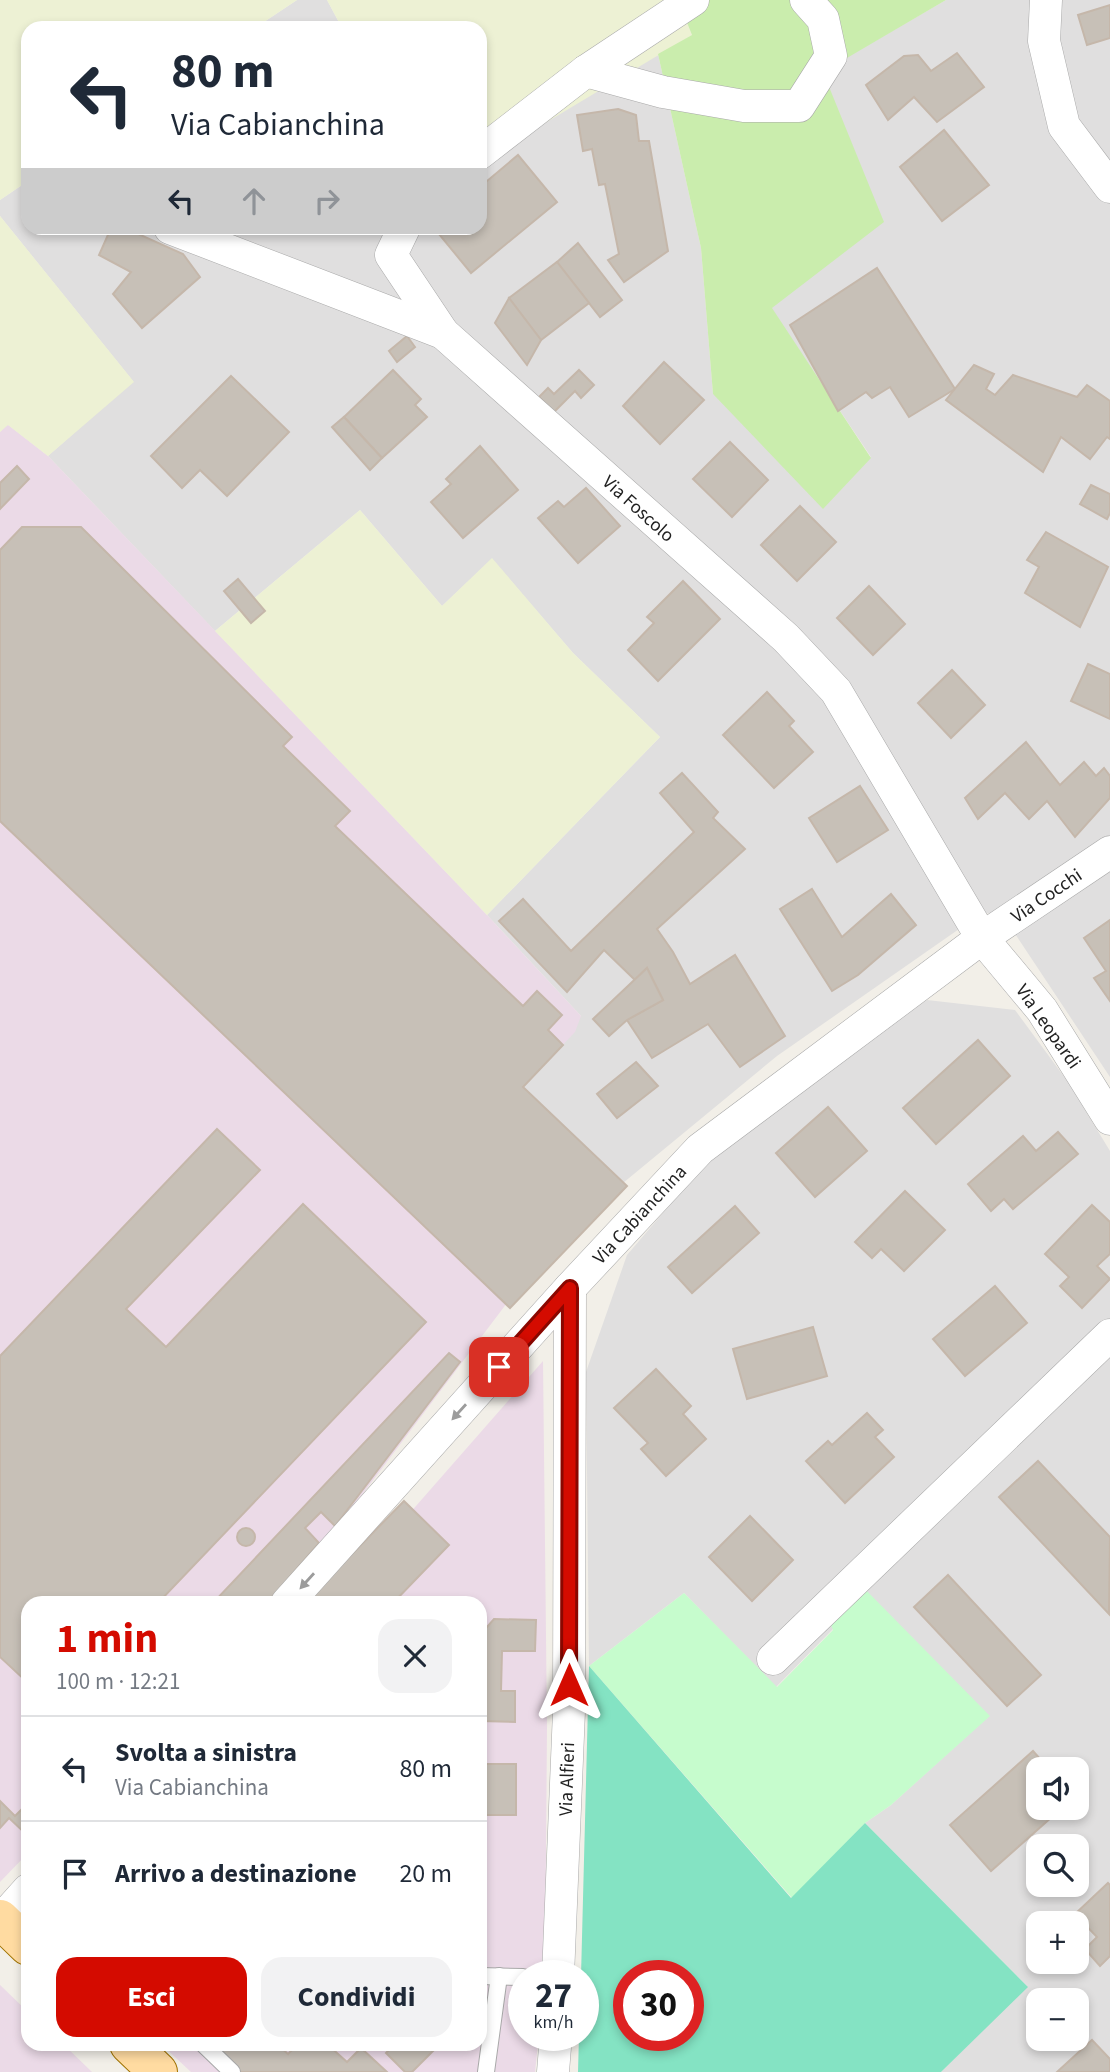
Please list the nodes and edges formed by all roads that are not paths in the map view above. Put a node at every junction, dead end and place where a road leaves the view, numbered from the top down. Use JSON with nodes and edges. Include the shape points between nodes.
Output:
{"nodes":[{"id":1,"x":693,"y":0,"type":"edge"},
{"id":2,"x":806,"y":0,"type":"edge"},
{"id":3,"x":1046,"y":0,"type":"edge"},
{"id":4,"x":586,"y":71,"type":"junction"},
{"id":5,"x":487,"y":148,"type":"edge"},
{"id":6,"x":1110,"y":187,"type":"edge"},
{"id":7,"x":188,"y":235,"type":"edge"},
{"id":8,"x":401,"y":235,"type":"edge"},
{"id":9,"x":443,"y":333,"type":"junction"},
{"id":10,"x":1110,"y":852,"type":"edge"},
{"id":11,"x":982,"y":938,"type":"junction"},
{"id":12,"x":1110,"y":1119,"type":"edge"},
{"id":13,"x":570,"y":1288,"type":"junction"},
{"id":14,"x":1110,"y":1335,"type":"edge"},
{"id":15,"x":293,"y":1596,"type":"edge"},
{"id":16,"x":773,"y":1659,"type":"dead end"},
{"id":17,"x":21,"y":1898,"type":"edge"},
{"id":18,"x":0,"y":1920,"type":"edge"},
{"id":19,"x":21,"y":1940,"type":"edge"},
{"id":20,"x":559,"y":1960,"type":"edge"},
{"id":21,"x":487,"y":1976,"type":"edge"},
{"id":22,"x":499,"y":1976,"type":"junction"},
{"id":23,"x":508,"y":1976,"type":"edge"},
{"id":24,"x":136,"y":2051,"type":"edge"},
{"id":25,"x":210,"y":2051,"type":"edge"},
{"id":26,"x":555,"y":2051,"type":"edge"},
{"id":27,"x":158,"y":2072,"type":"edge"},
{"id":28,"x":232,"y":2072,"type":"edge"},
{"id":29,"x":486,"y":2072,"type":"edge"},
{"id":30,"x":553,"y":2072,"type":"edge"}],
"edges":[{"from":1,"to":4,"type":"street"},
{"from":2,"to":4,"type":"street","via":[[823,19],[831,56],[799,106],[744,106],[663,92]]},
{"from":3,"to":6,"type":"street","via":[[1044,41],[1064,126]]},
{"from":4,"to":5,"type":"street"},
{"from":7,"to":9,"type":"street","name":"Via Foscolo"},
{"from":8,"to":9,"type":"street","via":[[391,255]]},
{"from":9,"to":11,"type":"street","name":"Via Foscolo","via":[[786,638],[836,691]]},
{"from":10,"to":11,"type":"street","name":"Via Cocchi"},
{"from":11,"to":12,"type":"street","name":"Via Leopardi","via":[[1042,1010]]},
{"from":11,"to":13,"type":"street","name":"Via Cabianchina","via":[[700,1150]]},
{"from":13,"to":15,"type":"street","name":"Via Cabianchina","one_way":true},
{"from":13,"to":20,"type":"street","name":"Via Alfieri","via":[[569,1711]]},
{"from":14,"to":16,"type":"street"},
{"from":17,"to":18,"type":"street"},
{"from":18,"to":19,"type":"main road"},
{"from":21,"to":22,"type":"lane"},
{"from":22,"to":23,"type":"lane"},
{"from":22,"to":29,"type":"lane"},
{"from":24,"to":27,"type":"main road"},
{"from":25,"to":28,"type":"lane"},
{"from":26,"to":30,"type":"street"}]}
